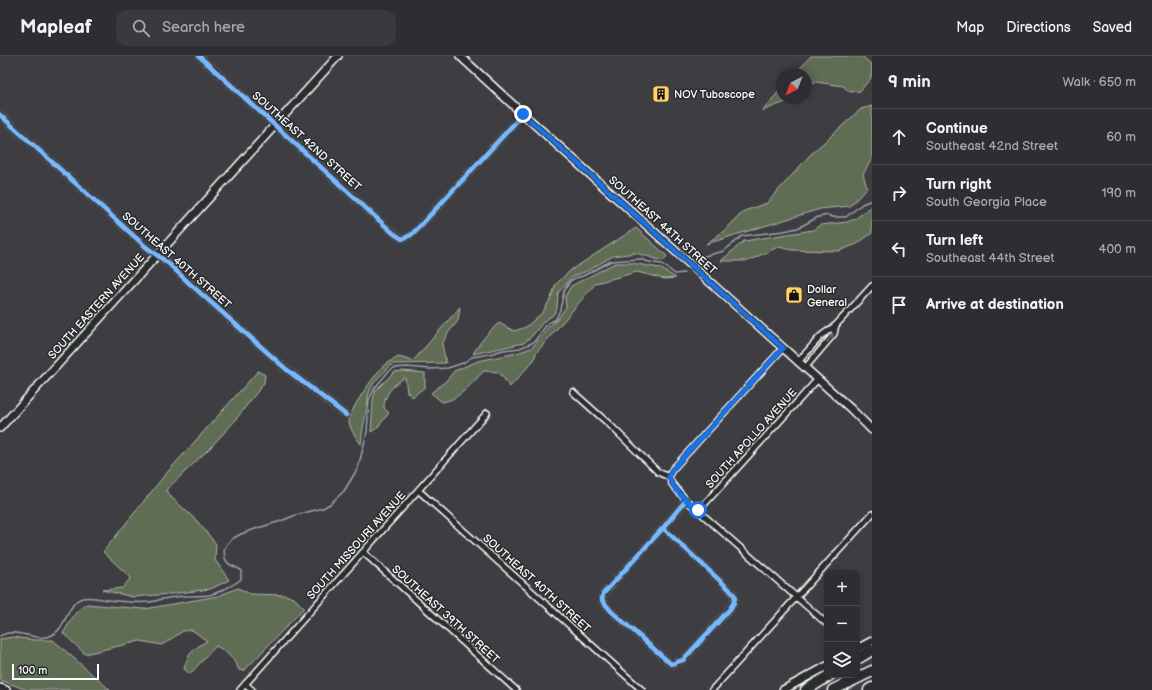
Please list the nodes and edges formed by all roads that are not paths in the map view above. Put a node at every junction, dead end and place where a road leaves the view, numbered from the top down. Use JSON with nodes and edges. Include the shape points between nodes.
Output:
{"nodes":[{"id":1,"x":199,"y":56,"type":"edge"},
{"id":2,"x":338,"y":56,"type":"edge"},
{"id":3,"x":460,"y":56,"type":"edge"},
{"id":4,"x":523,"y":114,"type":"junction"},
{"id":5,"x":0,"y":115,"type":"edge"},
{"id":6,"x":275,"y":125,"type":"junction"},
{"id":7,"x":157,"y":255,"type":"junction"},
{"id":8,"x":872,"y":286,"type":"edge"},
{"id":9,"x":836,"y":325,"type":"junction"},
{"id":10,"x":783,"y":348,"type":"junction"},
{"id":11,"x":798,"y":362,"type":"junction"},
{"id":12,"x":805,"y":368,"type":"junction"},
{"id":13,"x":818,"y":379,"type":"junction"},
{"id":14,"x":573,"y":392,"type":"dead end"},
{"id":15,"x":851,"y":409,"type":"junction"},
{"id":16,"x":487,"y":414,"type":"dead end"},
{"id":17,"x":346,"y":415,"type":"dead end"},
{"id":18,"x":872,"y":426,"type":"edge"},
{"id":19,"x":0,"y":428,"type":"edge"},
{"id":20,"x":872,"y":430,"type":"edge"},
{"id":21,"x":669,"y":477,"type":"junction"},
{"id":22,"x":419,"y":491,"type":"junction"},
{"id":23,"x":686,"y":500,"type":"junction"},
{"id":24,"x":698,"y":510,"type":"junction"},
{"id":25,"x":872,"y":514,"type":"edge"},
{"id":26,"x":663,"y":528,"type":"junction"},
{"id":27,"x":363,"y":552,"type":"junction"},
{"id":28,"x":796,"y":596,"type":"junction"},
{"id":29,"x":824,"y":621,"type":"edge"},
{"id":30,"x":872,"y":641,"type":"edge"},
{"id":31,"x":860,"y":647,"type":"edge"},
{"id":32,"x":872,"y":650,"type":"edge"},
{"id":33,"x":860,"y":657,"type":"edge"},
{"id":34,"x":824,"y":668,"type":"edge"},
{"id":35,"x":872,"y":671,"type":"edge"},
{"id":36,"x":825,"y":678,"type":"edge"},
{"id":37,"x":245,"y":684,"type":"junction"},
{"id":38,"x":0,"y":688,"type":"edge"},
{"id":39,"x":872,"y":688,"type":"edge"},
{"id":40,"x":6,"y":690,"type":"edge"},
{"id":41,"x":240,"y":690,"type":"edge"},
{"id":42,"x":252,"y":690,"type":"edge"},
{"id":43,"x":516,"y":690,"type":"edge"},
{"id":44,"x":642,"y":690,"type":"edge"},
{"id":45,"x":712,"y":690,"type":"edge"},
{"id":46,"x":783,"y":690,"type":"edge"},
{"id":47,"x":806,"y":690,"type":"edge"},
{"id":48,"x":833,"y":690,"type":"edge"},
{"id":49,"x":869,"y":690,"type":"edge"}],
"edges":[{"from":1,"to":6,"type":"street","name":"SOUTHEAST 42ND STREET"},
{"from":2,"to":6,"type":"main road","name":"SOUTH EASTERN AVENUE"},
{"from":3,"to":4,"type":"main road","name":"SOUTHEAST 44TH STREET"},
{"from":4,"to":6,"type":"street","name":"SOUTHEAST 42ND STREET","via":[[416,230],[402,239]]},
{"from":4,"to":10,"type":"main road","name":"SOUTHEAST 44TH STREET"},
{"from":5,"to":7,"type":"street","name":"SOUTHEAST 40TH STREET"},
{"from":6,"to":7,"type":"main road","name":"SOUTH EASTERN AVENUE"},
{"from":7,"to":17,"type":"street","name":"SOUTHEAST 40TH STREET","via":[[286,369]]},
{"from":7,"to":19,"type":"main road","name":"SOUTH EASTERN AVENUE"},
{"from":8,"to":9,"type":"street"},
{"from":9,"to":11,"type":"street","via":[[821,336]]},
{"from":12,"to":9,"type":"street","one_way":true,"via":[[834,334]]},
{"from":10,"to":11,"type":"main road","name":"SOUTHEAST 44TH STREET"},
{"from":10,"to":21,"type":"street","via":[[671,471]]},
{"from":11,"to":12,"type":"main road","name":"SOUTHEAST 44TH STREET"},
{"from":12,"to":13,"type":"main road","name":"SOUTHEAST 44TH STREET"},
{"from":13,"to":15,"type":"main road","name":"SOUTHEAST 44TH STREET"},
{"from":13,"to":24,"type":"street","name":"SOUTH APOLLO AVENUE"},
{"from":14,"to":21,"type":"street","via":[[658,472]]},
{"from":15,"to":18,"type":"main road","name":"SOUTHEAST 44TH STREET"},
{"from":15,"to":20,"type":"main road","name":"SOUTHEAST 44TH STREET"},
{"from":16,"to":22,"type":"street","name":"SOUTH MISSOURI AVENUE"},
{"from":21,"to":23,"type":"street"},
{"from":22,"to":27,"type":"street","name":"SOUTH MISSOURI AVENUE"},
{"from":22,"to":44,"type":"street","name":"SOUTHEAST 40TH STREET"},
{"from":23,"to":24,"type":"street"},
{"from":23,"to":26,"type":"street"},
{"from":24,"to":28,"type":"street"},
{"from":25,"to":28,"type":"street"},
{"from":26,"to":26,"type":"street","via":[[735,596],[730,609],[683,660],[671,664],[602,600],[603,594]]},
{"from":27,"to":37,"type":"street","name":"SOUTH MISSOURI AVENUE"},
{"from":27,"to":43,"type":"street","name":"SOUTHEAST 39TH STREET"},
{"from":28,"to":29,"type":"street"},
{"from":28,"to":45,"type":"street"},
{"from":30,"to":31,"type":"main road"},
{"from":32,"to":33,"type":"highway"},
{"from":34,"to":46,"type":"main road"},
{"from":35,"to":48,"type":"highway"},
{"from":36,"to":47,"type":"highway"},
{"from":37,"to":41,"type":"street","name":"SOUTH MISSOURI AVENUE"},
{"from":37,"to":42,"type":"street"},
{"from":38,"to":40,"type":"main road"},
{"from":39,"to":49,"type":"highway"}]}
